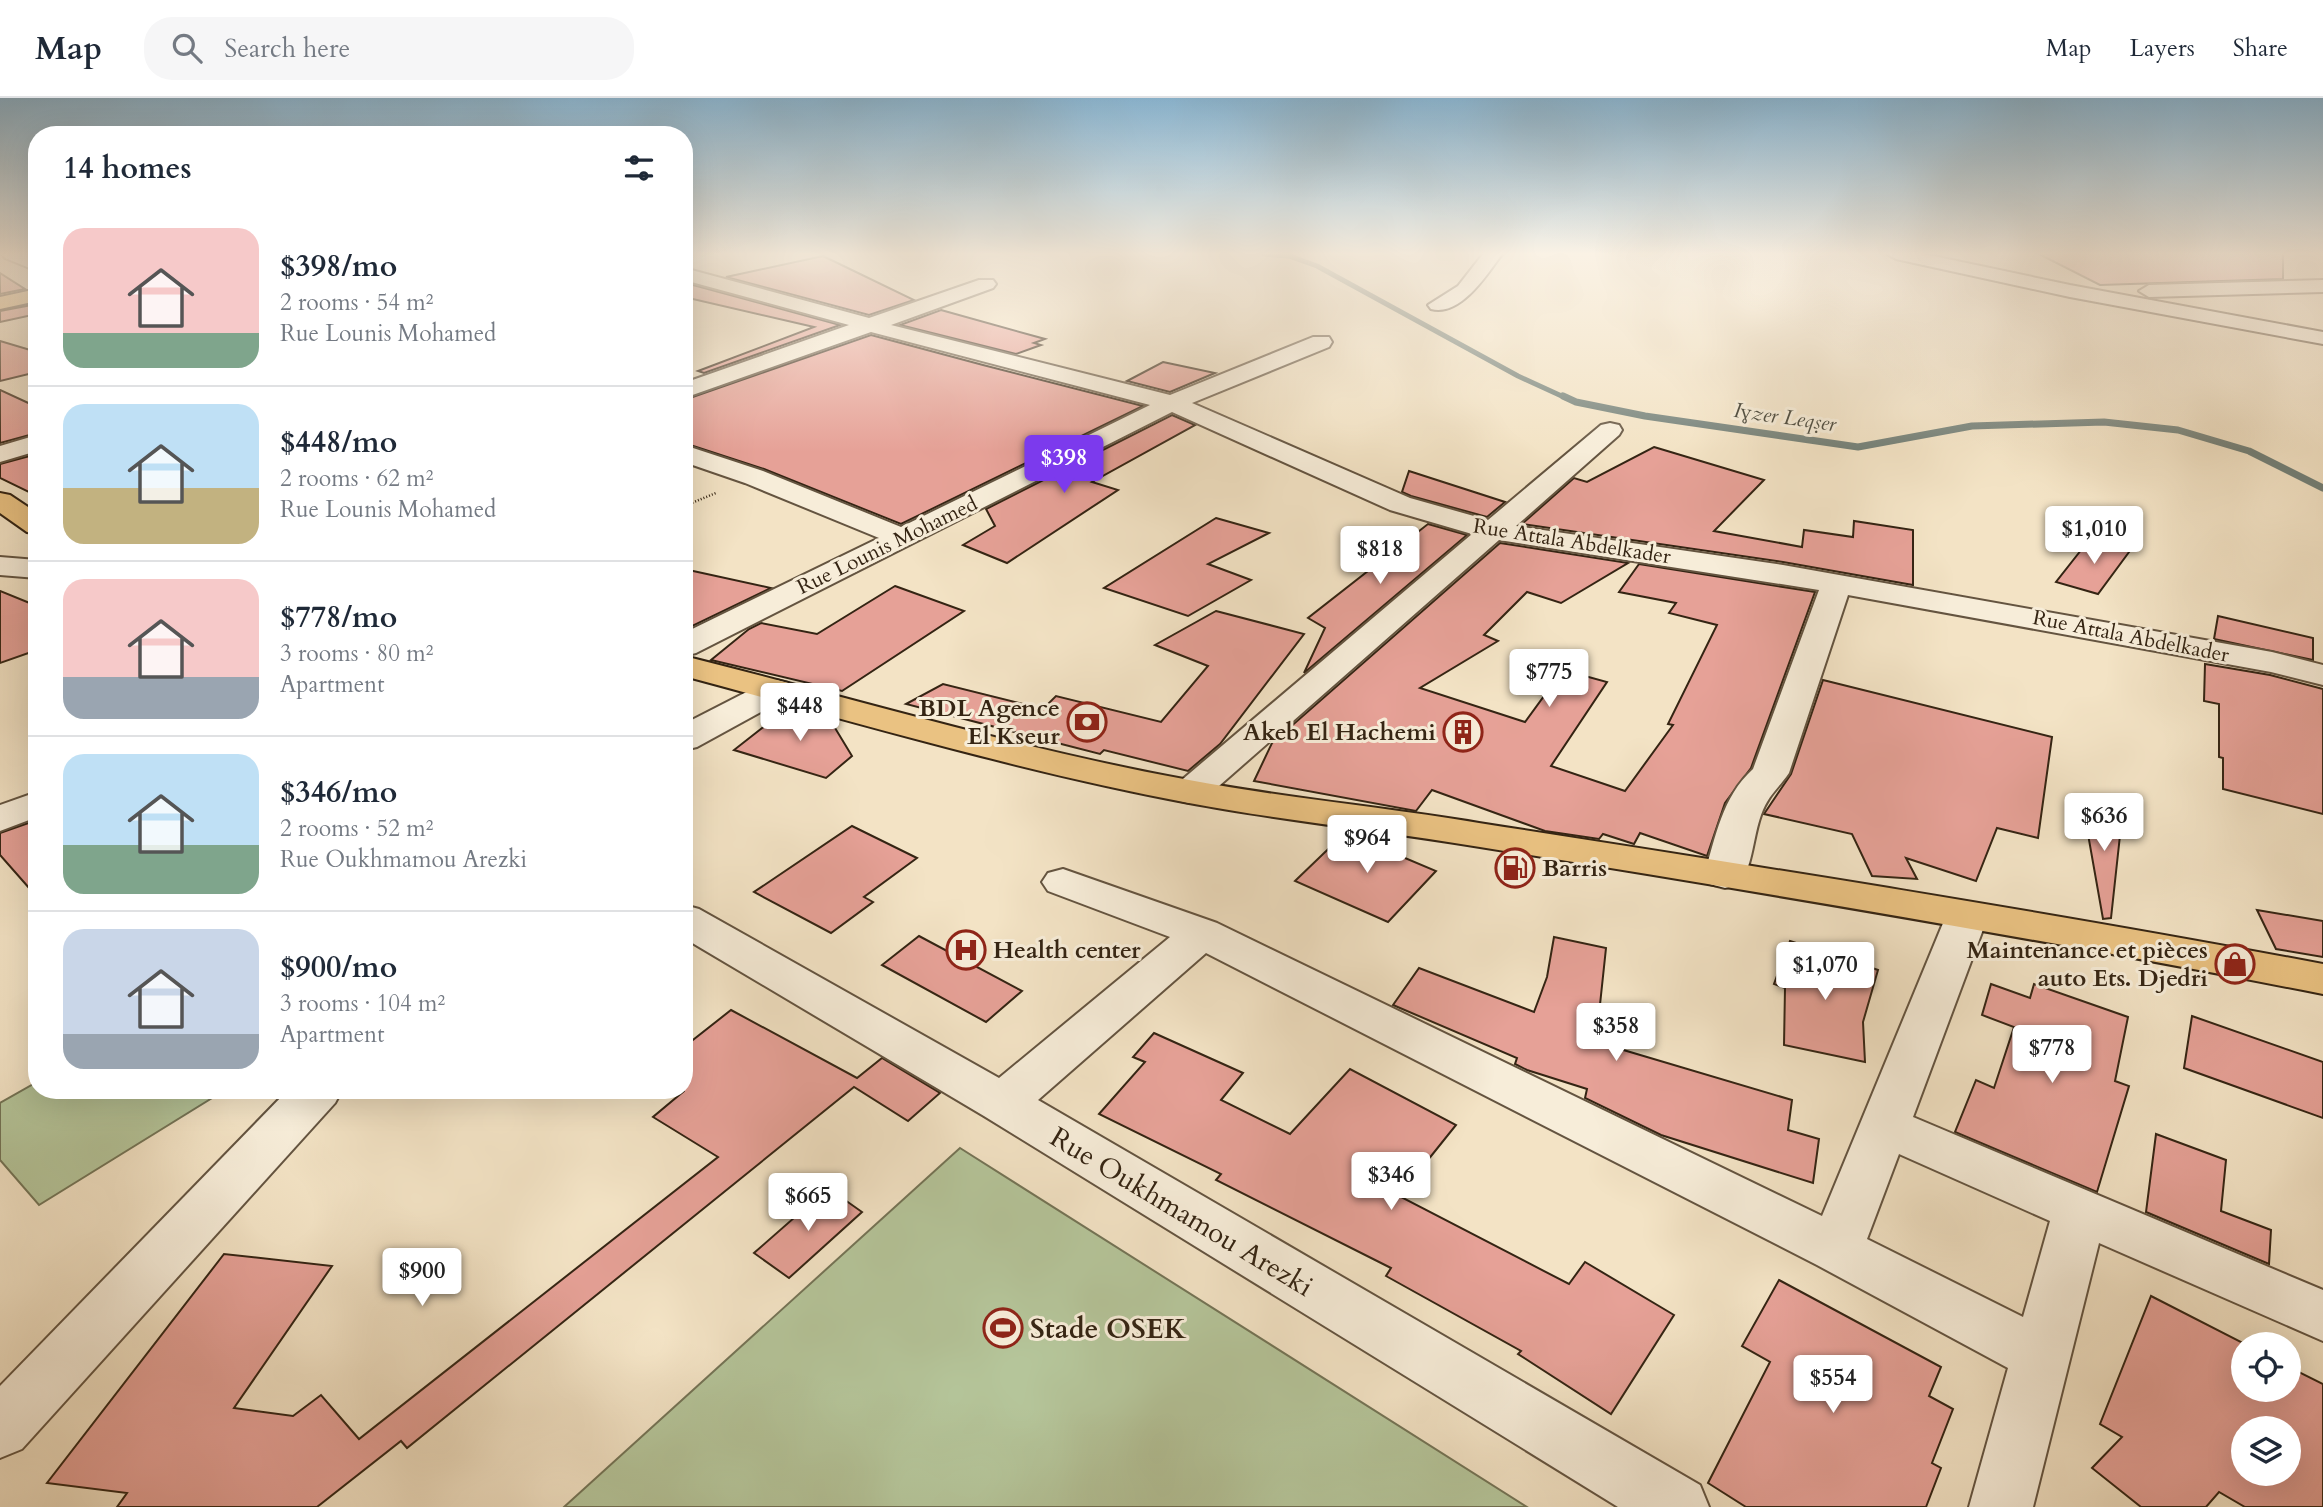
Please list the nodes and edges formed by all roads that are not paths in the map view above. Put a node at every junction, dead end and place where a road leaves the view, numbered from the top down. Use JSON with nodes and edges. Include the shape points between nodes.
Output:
{"nodes":[{"id":1,"x":851,"y":320,"type":"edge"},
{"id":2,"x":880,"y":320,"type":"edge"},
{"id":3,"x":2216,"y":320,"type":"edge"},
{"id":4,"x":2225,"y":320,"type":"edge"},
{"id":5,"x":2232,"y":323,"type":"junction"},
{"id":6,"x":867,"y":324,"type":"junction"},
{"id":7,"x":2323,"y":338,"type":"edge"},
{"id":8,"x":1321,"y":342,"type":"dead end"},
{"id":9,"x":693,"y":388,"type":"edge"},
{"id":10,"x":1172,"y":403,"type":"junction"},
{"id":11,"x":1609,"y":430,"type":"dead end"},
{"id":12,"x":28,"y":446,"type":"edge"},
{"id":13,"x":0,"y":454,"type":"edge"},
{"id":14,"x":693,"y":456,"type":"edge"},
{"id":15,"x":0,"y":502,"type":"edge"},
{"id":16,"x":28,"y":520,"type":"edge"},
{"id":17,"x":1494,"y":531,"type":"junction"},
{"id":18,"x":0,"y":566,"type":"edge"},
{"id":19,"x":28,"y":568,"type":"edge"},
{"id":20,"x":1836,"y":585,"type":"junction"},
{"id":21,"x":693,"y":642,"type":"edge"},
{"id":22,"x":693,"y":642,"type":"edge"},
{"id":23,"x":693,"y":668,"type":"edge"},
{"id":24,"x":2323,"y":675,"type":"edge"},
{"id":25,"x":776,"y":690,"type":"junction"},
{"id":26,"x":693,"y":735,"type":"edge"},
{"id":27,"x":1190,"y":792,"type":"junction"},
{"id":28,"x":28,"y":807,"type":"edge"},
{"id":29,"x":0,"y":819,"type":"edge"},
{"id":30,"x":1725,"y":874,"type":"junction"},
{"id":31,"x":1063,"y":882,"type":"dead end"},
{"id":32,"x":1967,"y":916,"type":"junction"},
{"id":33,"x":693,"y":924,"type":"edge"},
{"id":34,"x":1202,"y":933,"type":"junction"},
{"id":35,"x":2323,"y":979,"type":"edge"},
{"id":36,"x":310,"y":1099,"type":"edge"},
{"id":37,"x":1002,"y":1103,"type":"junction"},
{"id":38,"x":1884,"y":1126,"type":"junction"},
{"id":39,"x":2080,"y":1210,"type":"junction"},
{"id":40,"x":1836,"y":1249,"type":"junction"},
{"id":41,"x":2323,"y":1316,"type":"edge"},
{"id":42,"x":2040,"y":1355,"type":"junction"},
{"id":43,"x":0,"y":1429,"type":"edge"},
{"id":44,"x":1677,"y":1507,"type":"edge"},
{"id":45,"x":2001,"y":1507,"type":"edge"}],
"edges":[{"from":1,"to":6,"type":"street","name":"Rue Attala Abdelkader"},
{"from":2,"to":6,"type":"street"},
{"from":3,"to":5,"type":"street"},
{"from":4,"to":5,"type":"street"},
{"from":5,"to":7,"type":"street"},
{"from":6,"to":9,"type":"street"},
{"from":6,"to":10,"type":"street","name":"Rue Attala Abdelkader"},
{"from":8,"to":10,"type":"street","name":"Rue Lounis Mohamed"},
{"from":10,"to":17,"type":"street","name":"Rue Attala Abdelkader","via":[[1401,504]]},
{"from":10,"to":21,"type":"street","name":"Rue Lounis Mohamed"},
{"from":11,"to":17,"type":"street"},
{"from":12,"to":13,"type":"street"},
{"from":14,"to":22,"type":"street","via":[[902,537]]},
{"from":15,"to":16,"type":"main road"},
{"from":17,"to":20,"type":"street","name":"Rue Attala Abdelkader"},
{"from":17,"to":27,"type":"street"},
{"from":18,"to":19,"type":"street"},
{"from":20,"to":24,"type":"street","name":"Rue Attala Abdelkader","via":[[2015,614]]},
{"from":20,"to":30,"type":"street","via":[[1770,773],[1752,790],[1741,816]]},
{"from":23,"to":25,"type":"main road"},
{"from":25,"to":26,"type":"street"},
{"from":25,"to":27,"type":"main road","via":[[1055,763]]},
{"from":27,"to":30,"type":"main road"},
{"from":28,"to":29,"type":"street"},
{"from":30,"to":32,"type":"main road"},
{"from":31,"to":34,"type":"street"},
{"from":32,"to":35,"type":"main road"},
{"from":32,"to":38,"type":"street"},
{"from":33,"to":37,"type":"street","name":"Rue Oukhmamou Arezki"},
{"from":34,"to":37,"type":"street"},
{"from":34,"to":40,"type":"street"},
{"from":36,"to":43,"type":"street"},
{"from":37,"to":44,"type":"street","name":"Rue Oukhmamou Arezki"},
{"from":38,"to":39,"type":"street"},
{"from":38,"to":40,"type":"street"},
{"from":39,"to":41,"type":"street"},
{"from":39,"to":42,"type":"street"},
{"from":40,"to":42,"type":"street"},
{"from":42,"to":45,"type":"street"}]}
